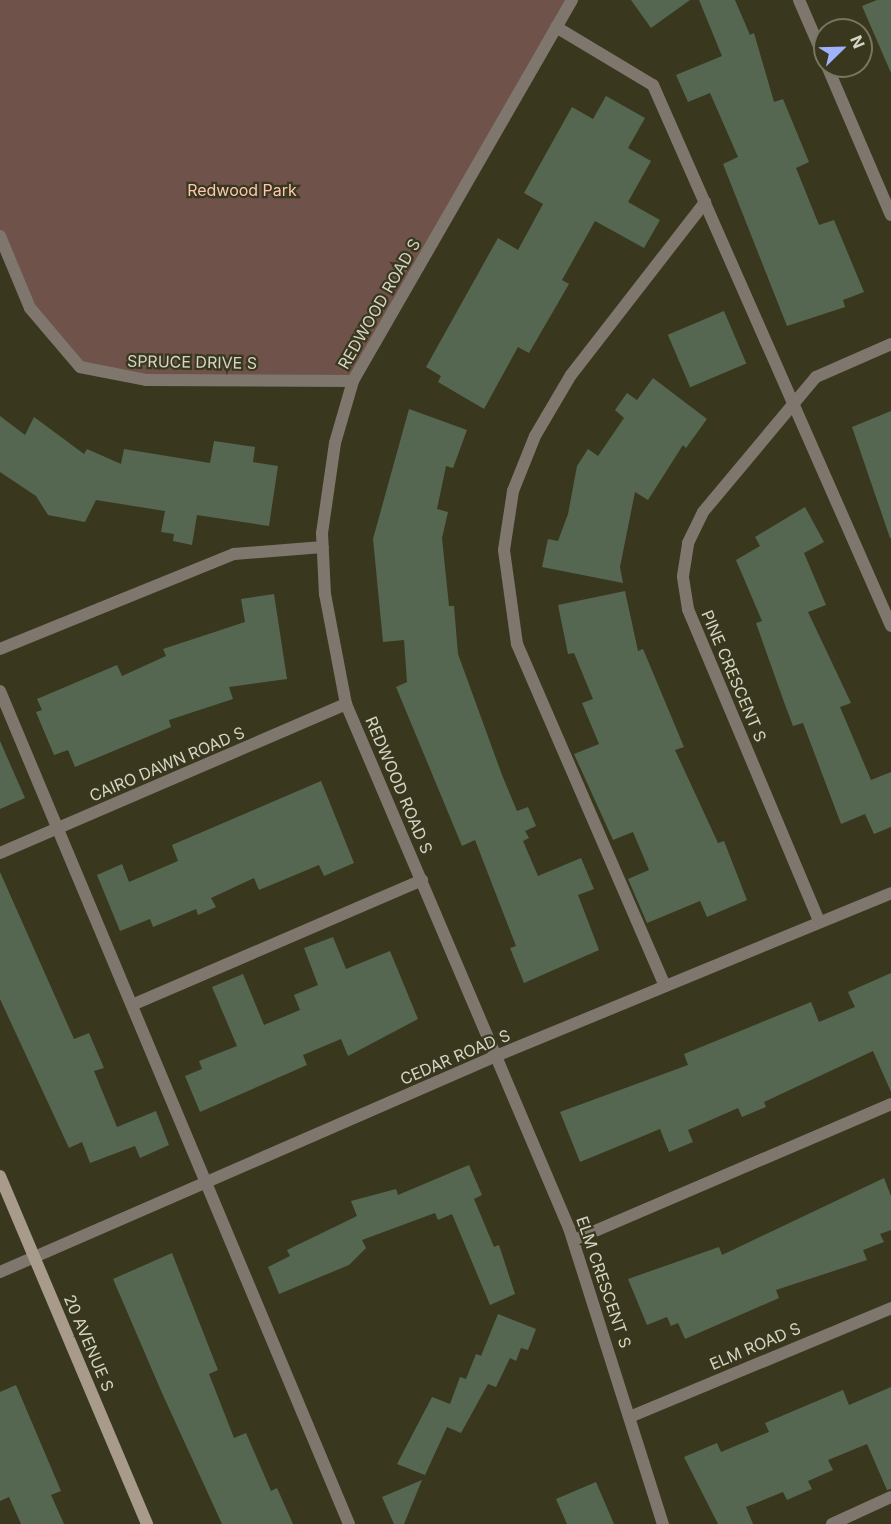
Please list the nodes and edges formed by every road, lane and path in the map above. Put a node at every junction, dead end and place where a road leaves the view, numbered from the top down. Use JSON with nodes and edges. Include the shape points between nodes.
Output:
{"nodes":[{"id":1,"x":572,"y":0,"type":"edge"},
{"id":2,"x":799,"y":0,"type":"edge"},
{"id":3,"x":556,"y":27,"type":"junction"},
{"id":4,"x":813,"y":32,"type":"edge"},
{"id":5,"x":832,"y":78,"type":"edge"},
{"id":6,"x":705,"y":202,"type":"junction"},
{"id":7,"x":891,"y":215,"type":"edge"},
{"id":8,"x":0,"y":236,"type":"edge"},
{"id":9,"x":891,"y":344,"type":"edge"},
{"id":10,"x":353,"y":381,"type":"junction"},
{"id":11,"x":794,"y":403,"type":"junction"},
{"id":12,"x":323,"y":547,"type":"junction"},
{"id":13,"x":891,"y":626,"type":"edge"},
{"id":14,"x":0,"y":649,"type":"edge"},
{"id":15,"x":0,"y":691,"type":"edge"},
{"id":16,"x":346,"y":704,"type":"junction"},
{"id":17,"x":57,"y":829,"type":"junction"},
{"id":18,"x":0,"y":853,"type":"edge"},
{"id":19,"x":422,"y":880,"type":"junction"},
{"id":20,"x":891,"y":893,"type":"edge"},
{"id":21,"x":819,"y":921,"type":"junction"},
{"id":22,"x":665,"y":986,"type":"junction"},
{"id":23,"x":132,"y":1005,"type":"junction"},
{"id":24,"x":496,"y":1056,"type":"junction"},
{"id":25,"x":891,"y":1104,"type":"edge"},
{"id":26,"x":0,"y":1176,"type":"edge"},
{"id":27,"x":207,"y":1183,"type":"junction"},
{"id":28,"x":573,"y":1240,"type":"junction"},
{"id":29,"x":35,"y":1258,"type":"junction"},
{"id":30,"x":0,"y":1272,"type":"edge"},
{"id":31,"x":891,"y":1308,"type":"edge"},
{"id":32,"x":632,"y":1416,"type":"junction"},
{"id":33,"x":891,"y":1497,"type":"edge"},
{"id":34,"x":840,"y":1522,"type":"edge"},
{"id":35,"x":147,"y":1524,"type":"edge"},
{"id":36,"x":349,"y":1524,"type":"edge"},
{"id":37,"x":663,"y":1524,"type":"edge"}],
"edges":[{"from":1,"to":3,"type":"street","name":"REDWOOD ROAD S"},
{"from":2,"to":4,"type":"street"},
{"from":3,"to":6,"type":"street","via":[[653,85]]},
{"from":3,"to":10,"type":"street","name":"REDWOOD ROAD S"},
{"from":5,"to":7,"type":"street"},
{"from":6,"to":11,"type":"street"},
{"from":6,"to":22,"type":"street","via":[[571,375],[535,436],[513,490],[504,550],[517,644]]},
{"from":8,"to":10,"type":"street","name":"SPRUCE DRIVE S","via":[[30,308],[80,367],[146,380]]},
{"from":9,"to":11,"type":"street","name":"PINE CRESCENT S","via":[[816,376]]},
{"from":10,"to":12,"type":"street","name":"REDWOOD ROAD S","via":[[335,443]]},
{"from":11,"to":13,"type":"street"},
{"from":11,"to":21,"type":"street","name":"PINE CRESCENT S","via":[[703,512],[688,543],[683,576],[688,609]]},
{"from":12,"to":14,"type":"street","via":[[234,554]]},
{"from":12,"to":16,"type":"street","name":"REDWOOD ROAD S","via":[[325,594]]},
{"from":15,"to":17,"type":"street"},
{"from":16,"to":17,"type":"street","name":"CAIRO DAWN ROAD S"},
{"from":16,"to":19,"type":"street","name":"REDWOOD ROAD S"},
{"from":17,"to":18,"type":"street","name":"CAIRO DAWN ROAD S"},
{"from":17,"to":23,"type":"street"},
{"from":19,"to":23,"type":"street"},
{"from":19,"to":24,"type":"street","name":"REDWOOD ROAD S"},
{"from":20,"to":21,"type":"street","name":"CEDAR ROAD S"},
{"from":21,"to":22,"type":"street","name":"CEDAR ROAD S"},
{"from":22,"to":24,"type":"street","name":"CEDAR ROAD S"},
{"from":23,"to":27,"type":"street"},
{"from":24,"to":27,"type":"street","name":"CEDAR ROAD S"},
{"from":24,"to":28,"type":"street","name":"ELM CRESCENT S"},
{"from":25,"to":28,"type":"street"},
{"from":26,"to":29,"type":"street","name":"20 AVENUE S"},
{"from":27,"to":29,"type":"street","name":"CEDAR ROAD S"},
{"from":27,"to":36,"type":"street"},
{"from":28,"to":32,"type":"street","name":"ELM CRESCENT S"},
{"from":29,"to":30,"type":"street","name":"CEDAR ROAD S"},
{"from":29,"to":35,"type":"street","name":"20 AVENUE S"},
{"from":31,"to":32,"type":"street","name":"ELM ROAD S"},
{"from":32,"to":37,"type":"street","name":"ELM CRESCENT S"},
{"from":33,"to":34,"type":"street"}]}
